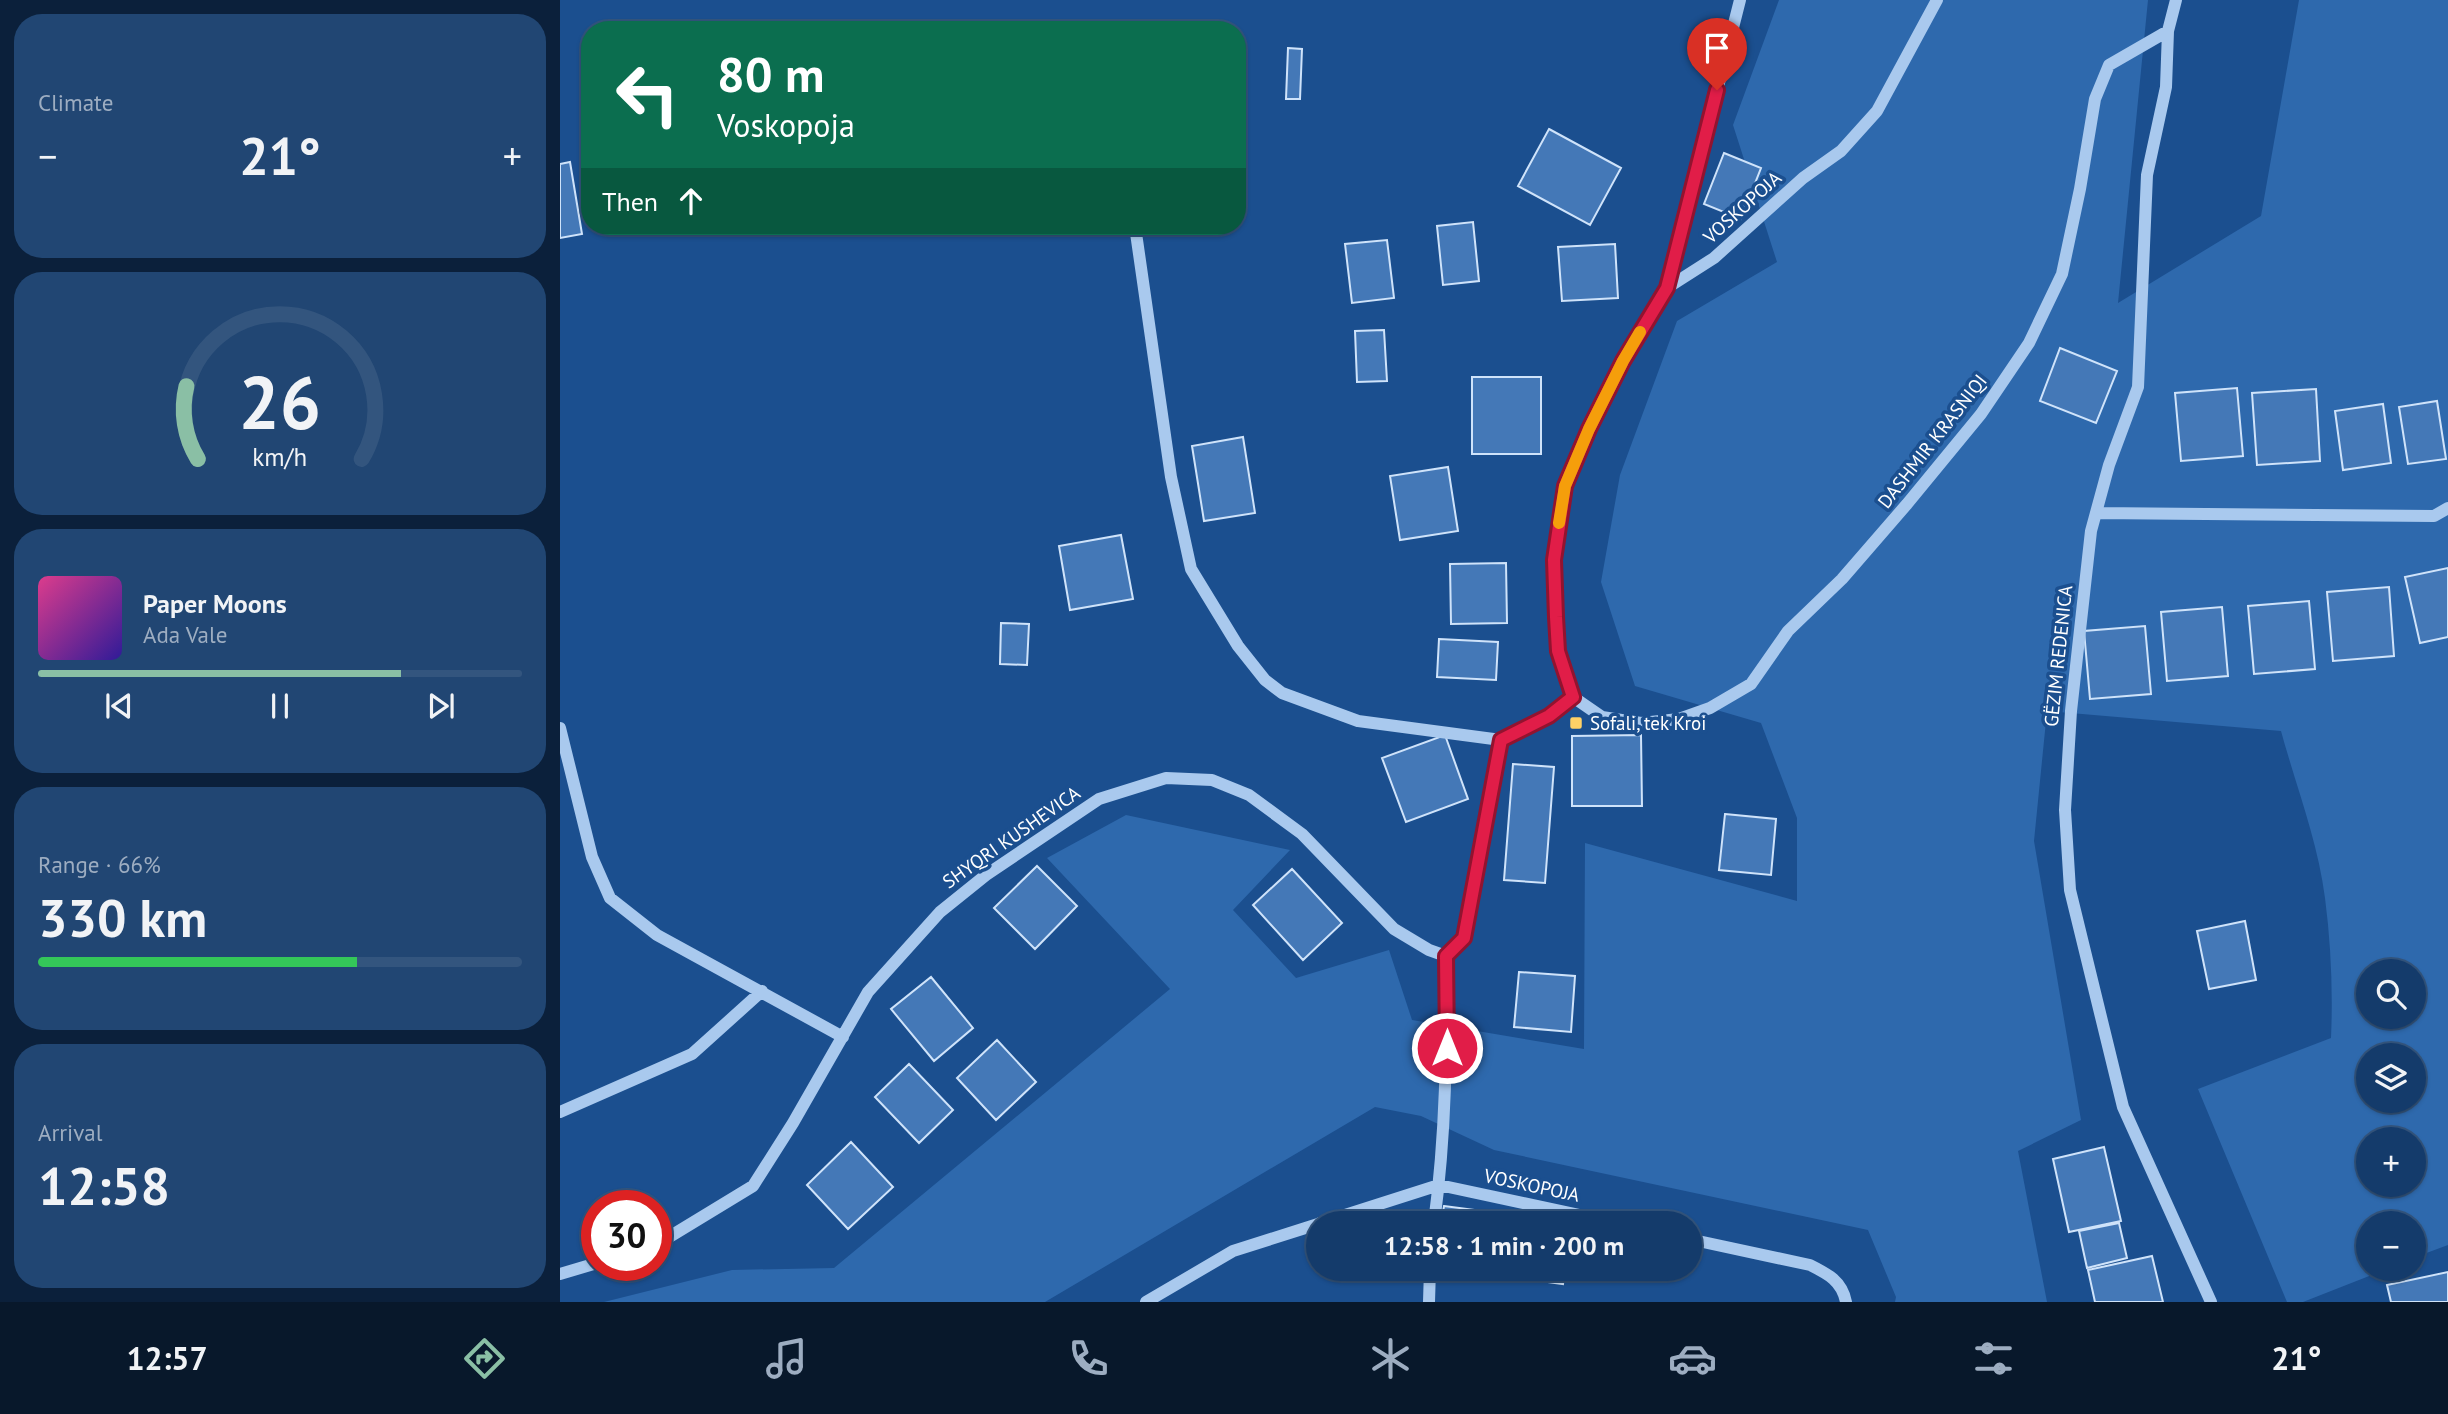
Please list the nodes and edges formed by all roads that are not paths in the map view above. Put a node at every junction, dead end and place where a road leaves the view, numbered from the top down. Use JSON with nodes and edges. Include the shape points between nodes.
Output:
{"nodes":[{"id":1,"x":1740,"y":0,"type":"edge"},
{"id":2,"x":1937,"y":0,"type":"edge"},
{"id":3,"x":2176,"y":0,"type":"edge"},
{"id":4,"x":2168,"y":31,"type":"junction"},
{"id":5,"x":1136,"y":235,"type":"edge"},
{"id":6,"x":1667,"y":288,"type":"junction"},
{"id":7,"x":2448,"y":508,"type":"edge"},
{"id":8,"x":2096,"y":513,"type":"junction"},
{"id":9,"x":1573,"y":697,"type":"junction"},
{"id":10,"x":560,"y":728,"type":"edge"},
{"id":11,"x":1501,"y":740,"type":"junction"},
{"id":12,"x":1446,"y":956,"type":"junction"},
{"id":13,"x":762,"y":991,"type":"junction"},
{"id":14,"x":843,"y":1037,"type":"junction"},
{"id":15,"x":560,"y":1112,"type":"edge"},
{"id":16,"x":1439,"y":1185,"type":"junction"},
{"id":17,"x":1359,"y":1211,"type":"edge"},
{"id":18,"x":1436,"y":1211,"type":"edge"},
{"id":19,"x":1561,"y":1211,"type":"edge"},
{"id":20,"x":1306,"y":1228,"type":"edge"},
{"id":21,"x":672,"y":1235,"type":"edge"},
{"id":22,"x":1702,"y":1242,"type":"edge"},
{"id":23,"x":581,"y":1268,"type":"edge"},
{"id":24,"x":560,"y":1275,"type":"edge"},
{"id":25,"x":1430,"y":1281,"type":"edge"},
{"id":26,"x":1146,"y":1302,"type":"edge"},
{"id":27,"x":1429,"y":1302,"type":"edge"},
{"id":28,"x":1846,"y":1302,"type":"edge"},
{"id":29,"x":2211,"y":1302,"type":"edge"}],
"edges":[{"from":1,"to":6,"type":"street"},
{"from":2,"to":6,"type":"street","name":"VOSKOPOJA","via":[[1877,111],[1841,151],[1803,178],[1714,258]]},
{"from":3,"to":4,"type":"street","name":"GËZIM REDENICA"},
{"from":4,"to":8,"type":"street","name":"GËZIM REDENICA","via":[[2166,87],[2147,175],[2138,387]]},
{"from":4,"to":9,"type":"street","name":"DASHMIR KRASNIQI","via":[[2109,65],[2095,99],[2063,274],[2029,343],[1981,414],[1842,579],[1788,631],[1751,684],[1710,708],[1679,719],[1642,723],[1602,717]]},
{"from":5,"to":11,"type":"street","via":[[1171,477],[1191,569],[1238,646],[1265,680],[1282,693],[1358,721]]},
{"from":6,"to":9,"type":"street","name":"VOSKOPOJA","via":[[1623,361],[1565,486],[1554,560],[1558,651]]},
{"from":7,"to":8,"type":"street","via":[[2434,516]]},
{"from":8,"to":29,"type":"street","name":"GËZIM REDENICA","via":[[2071,711],[2065,810],[2070,890],[2123,1107]]},
{"from":9,"to":11,"type":"street","via":[[1549,716]]},
{"from":10,"to":13,"type":"street","via":[[592,857],[610,898],[657,935]]},
{"from":11,"to":12,"type":"street","via":[[1464,938]]},
{"from":12,"to":14,"type":"street","name":"SHYQRI KUSHEVICA","via":[[1394,929],[1302,834],[1249,795],[1212,780],[1166,778],[1099,799],[986,874],[940,912],[868,992]]},
{"from":12,"to":16,"type":"street","via":[[1447,1048]]},
{"from":13,"to":14,"type":"street"},
{"from":13,"to":15,"type":"street","via":[[692,1054]]},
{"from":14,"to":21,"type":"street","name":"SHYQRI KUSHEVICA","via":[[753,1186]]},
{"from":16,"to":17,"type":"street"},
{"from":16,"to":18,"type":"street"},
{"from":16,"to":19,"type":"street","name":"VOSKOPOJA"},
{"from":20,"to":26,"type":"street","via":[[1233,1251]]},
{"from":22,"to":28,"type":"street","via":[[1810,1265],[1843,1288]]},
{"from":23,"to":24,"type":"street"},
{"from":25,"to":27,"type":"street"}]}
